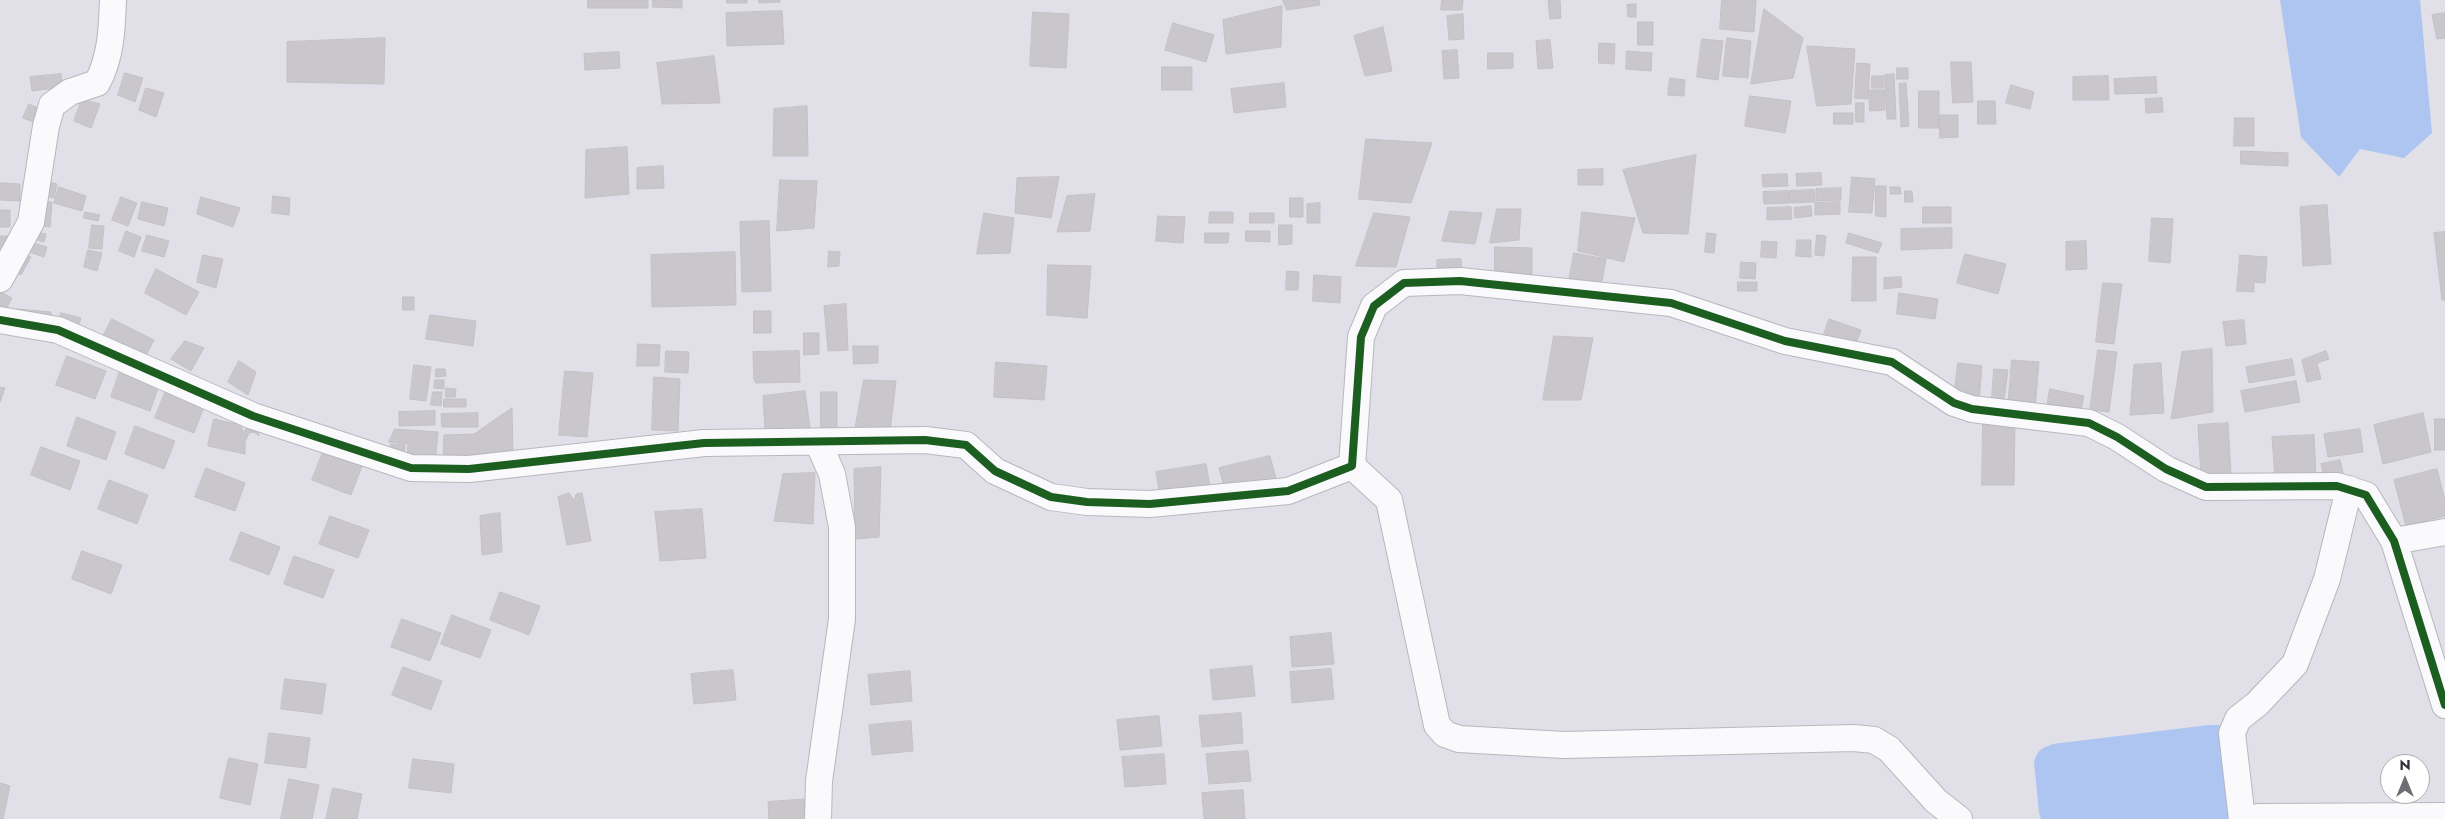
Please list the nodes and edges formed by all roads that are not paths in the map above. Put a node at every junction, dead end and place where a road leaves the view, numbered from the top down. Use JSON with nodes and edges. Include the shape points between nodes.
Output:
{"nodes":[{"id":1,"x":113,"y":0,"type":"edge"},
{"id":2,"x":0,"y":279,"type":"edge"},
{"id":3,"x":0,"y":320,"type":"edge"},
{"id":4,"x":818,"y":442,"type":"junction"},
{"id":5,"x":1352,"y":466,"type":"junction"},
{"id":6,"x":2349,"y":489,"type":"junction"},
{"id":7,"x":2445,"y":532,"type":"edge"},
{"id":8,"x":2394,"y":541,"type":"junction"},
{"id":9,"x":2445,"y":705,"type":"edge"},
{"id":10,"x":2445,"y":816,"type":"edge"},
{"id":11,"x":818,"y":819,"type":"edge"},
{"id":12,"x":1959,"y":819,"type":"edge"},
{"id":13,"x":2242,"y":819,"type":"edge"},
{"id":14,"x":2250,"y":819,"type":"edge"}],
"edges":[{"from":1,"to":2,"type":"street","via":[[112,30],[104,70],[97,83],[70,92],[52,105],[31,222]]},
{"from":3,"to":4,"type":"street","via":[[58,330],[253,416],[411,468],[469,469],[704,443]]},
{"from":4,"to":5,"type":"street","via":[[925,440],[966,445],[995,471],[1052,497],[1087,502],[1150,504],[1288,492]]},
{"from":4,"to":11,"type":"street","via":[[832,474],[842,527],[842,619],[819,781]]},
{"from":5,"to":6,"type":"street","via":[[1361,337],[1374,306],[1404,283],[1460,281],[1671,303],[1785,341],[1892,362],[1963,406],[2089,423],[2166,469],[2206,487],[2337,486]]},
{"from":5,"to":12,"type":"street","via":[[1389,500],[1437,725],[1445,734],[1459,739],[1564,745],[1874,740],[1889,749],[1936,801]]},
{"from":6,"to":8,"type":"street","via":[[2366,495]]},
{"from":6,"to":13,"type":"street","via":[[2327,578],[2295,664],[2238,719],[2232,733]]},
{"from":7,"to":8,"type":"street"},
{"from":8,"to":9,"type":"street"},
{"from":10,"to":14,"type":"street"}]}
